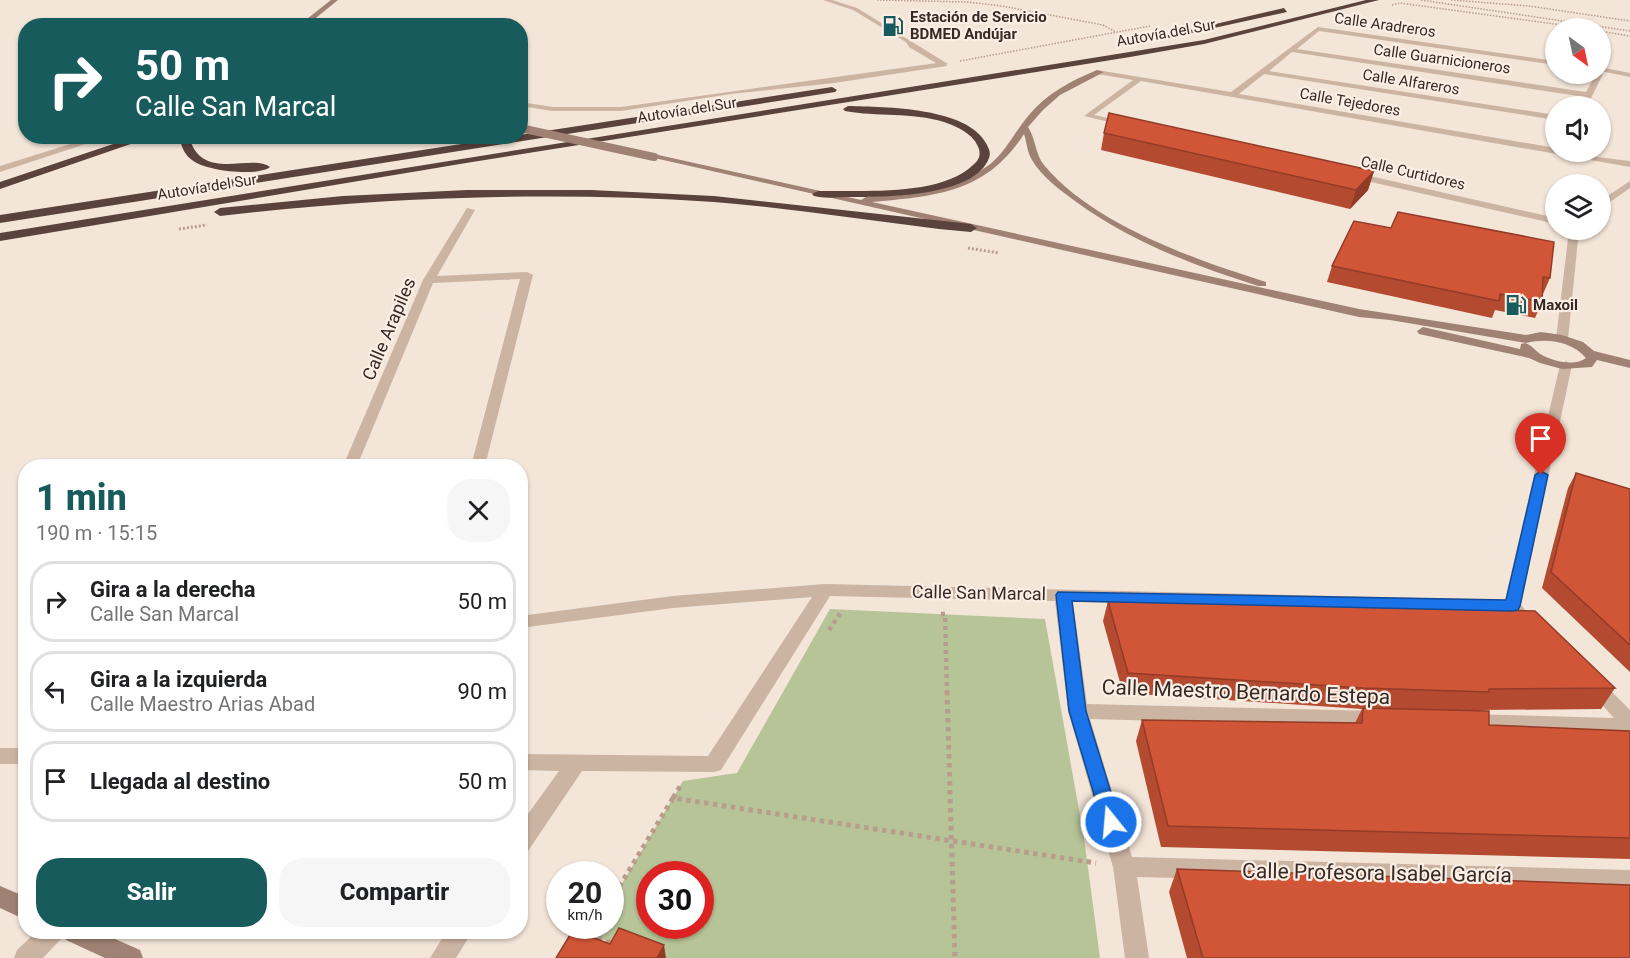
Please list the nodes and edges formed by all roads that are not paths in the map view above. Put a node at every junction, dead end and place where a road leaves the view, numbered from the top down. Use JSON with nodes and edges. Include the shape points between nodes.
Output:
{"nodes":[{"id":1,"x":335,"y":0,"type":"edge"},
{"id":2,"x":826,"y":0,"type":"edge"},
{"id":3,"x":1376,"y":0,"type":"edge"},
{"id":4,"x":1292,"y":8,"type":"dead end"},
{"id":5,"x":312,"y":18,"type":"edge"},
{"id":6,"x":1152,"y":39,"type":"dead end"},
{"id":7,"x":1204,"y":42,"type":"junction"},
{"id":8,"x":1095,"y":49,"type":"dead end"},
{"id":9,"x":1290,"y":51,"type":"junction"},
{"id":10,"x":1072,"y":53,"type":"dead end"},
{"id":11,"x":1545,"y":61,"type":"edge"},
{"id":12,"x":955,"y":71,"type":"dead end"},
{"id":13,"x":1100,"y":72,"type":"junction"},
{"id":14,"x":1262,"y":72,"type":"junction"},
{"id":15,"x":1611,"y":72,"type":"edge"},
{"id":16,"x":1630,"y":75,"type":"edge"},
{"id":17,"x":1139,"y":79,"type":"junction"},
{"id":18,"x":1594,"y":84,"type":"edge"},
{"id":19,"x":1233,"y":95,"type":"junction"},
{"id":20,"x":1589,"y":95,"type":"joint"},
{"id":21,"x":528,"y":105,"type":"edge"},
{"id":22,"x":1545,"y":116,"type":"edge"},
{"id":23,"x":1024,"y":127,"type":"junction"},
{"id":24,"x":1135,"y":127,"type":"edge"},
{"id":25,"x":528,"y":130,"type":"edge"},
{"id":26,"x":528,"y":136,"type":"edge"},
{"id":27,"x":80,"y":144,"type":"edge"},
{"id":28,"x":125,"y":144,"type":"edge"},
{"id":29,"x":184,"y":144,"type":"edge"},
{"id":30,"x":476,"y":144,"type":"edge"},
{"id":31,"x":1545,"y":150,"type":"edge"},
{"id":32,"x":378,"y":159,"type":"junction"},
{"id":33,"x":1611,"y":161,"type":"edge"},
{"id":34,"x":1630,"y":164,"type":"edge"},
{"id":35,"x":425,"y":168,"type":"junction"},
{"id":36,"x":0,"y":169,"type":"edge"},
{"id":37,"x":1345,"y":174,"type":"edge"},
{"id":38,"x":1630,"y":184,"type":"edge"},
{"id":39,"x":0,"y":186,"type":"edge"},
{"id":40,"x":818,"y":194,"type":"junction"},
{"id":41,"x":1611,"y":198,"type":"edge"},
{"id":42,"x":851,"y":201,"type":"junction"},
{"id":43,"x":470,"y":210,"type":"dead end"},
{"id":44,"x":0,"y":219,"type":"edge"},
{"id":45,"x":1545,"y":219,"type":"edge"},
{"id":46,"x":971,"y":228,"type":"junction"},
{"id":47,"x":13,"y":235,"type":"junction"},
{"id":48,"x":0,"y":237,"type":"edge"},
{"id":49,"x":1573,"y":240,"type":"edge"},
{"id":50,"x":429,"y":280,"type":"junction"},
{"id":51,"x":1359,"y":313,"type":"junction"},
{"id":52,"x":1526,"y":339,"type":"junction"},
{"id":53,"x":1562,"y":339,"type":"junction"},
{"id":54,"x":1531,"y":354,"type":"junction"},
{"id":55,"x":1588,"y":359,"type":"junction"},
{"id":56,"x":1630,"y":364,"type":"edge"},
{"id":57,"x":1566,"y":365,"type":"junction"},
{"id":58,"x":1630,"y":374,"type":"edge"},
{"id":59,"x":353,"y":459,"type":"edge"},
{"id":60,"x":480,"y":459,"type":"edge"},
{"id":61,"x":825,"y":590,"type":"junction"},
{"id":62,"x":1063,"y":595,"type":"junction"},
{"id":63,"x":1512,"y":606,"type":"junction"},
{"id":64,"x":528,"y":621,"type":"edge"},
{"id":65,"x":1529,"y":622,"type":"edge"},
{"id":66,"x":1580,"y":672,"type":"edge"},
{"id":67,"x":1078,"y":711,"type":"junction"},
{"id":68,"x":1395,"y":720,"type":"edge"},
{"id":69,"x":1454,"y":722,"type":"edge"},
{"id":70,"x":1630,"y":724,"type":"edge"},
{"id":71,"x":0,"y":756,"type":"edge"},
{"id":72,"x":18,"y":756,"type":"edge"},
{"id":73,"x":528,"y":762,"type":"edge"},
{"id":74,"x":576,"y":763,"type":"junction"},
{"id":75,"x":528,"y":832,"type":"edge"},
{"id":76,"x":1124,"y":867,"type":"junction"},
{"id":77,"x":1630,"y":880,"type":"edge"},
{"id":78,"x":0,"y":897,"type":"edge"},
{"id":79,"x":18,"y":905,"type":"edge"},
{"id":80,"x":45,"y":939,"type":"edge"},
{"id":81,"x":89,"y":939,"type":"edge"},
{"id":82,"x":455,"y":939,"type":"edge"},
{"id":83,"x":26,"y":958,"type":"edge"},
{"id":84,"x":131,"y":958,"type":"edge"},
{"id":85,"x":442,"y":958,"type":"edge"},
{"id":86,"x":1137,"y":958,"type":"edge"}],
"edges":[{"from":1,"to":5,"type":"street"},
{"from":2,"to":21,"type":"street","via":[[855,9],[944,64],[621,109]]},
{"from":3,"to":7,"type":"highway","name":"Autovía del Sur"},
{"from":4,"to":6,"type":"highway","name":"Autovía del Sur"},
{"from":7,"to":13,"type":"highway"},
{"from":7,"to":35,"type":"highway","name":"Autovía del Sur"},
{"from":8,"to":10,"type":"highway","name":"Autovía del Sur"},
{"from":9,"to":11,"type":"street","name":"Calle Aradreros","via":[[1318,29]]},
{"from":9,"to":14,"type":"street","name":"Calle Aradreros"},
{"from":9,"to":20,"type":"street","name":"Calle Guarnicioneros"},
{"from":12,"to":26,"type":"highway","name":"Autovía del Sur"},
{"from":13,"to":17,"type":"street","name":"Calle Tejedores"},
{"from":13,"to":23,"type":"street","via":[[1052,95]]},
{"from":14,"to":19,"type":"street","name":"Calle Aradreros"},
{"from":14,"to":22,"type":"street","name":"Calle Alfareros"},
{"from":15,"to":16,"type":"street"},
{"from":17,"to":19,"type":"street","name":"Calle Tejedores"},
{"from":17,"to":24,"type":"street","via":[[1089,116]]},
{"from":18,"to":20,"type":"street"},
{"from":19,"to":31,"type":"street","name":"Calle Tejedores"},
{"from":23,"to":42,"type":"street","via":[[1014,146],[989,171],[970,182],[939,191]]},
{"from":23,"to":51,"type":"street","via":[[1036,160],[1095,213],[1203,264]]},
{"from":25,"to":40,"type":"street","bridge":true},
{"from":27,"to":36,"type":"street"},
{"from":28,"to":39,"type":"highway"},
{"from":29,"to":32,"type":"highway","via":[[190,156],[221,166]]},
{"from":30,"to":32,"type":"highway","name":"Autovía del Sur"},
{"from":32,"to":44,"type":"highway","name":"Autovía del Sur"},
{"from":33,"to":34,"type":"street","name":"Calle Tejedores"},
{"from":35,"to":40,"type":"highway","via":[[845,108],[927,115],[965,128],[984,144],[985,155],[979,166],[966,176],[940,185],[884,193]]},
{"from":35,"to":47,"type":"highway","name":"Autovía del Sur"},
{"from":37,"to":45,"type":"street","name":"Calle Curtidores"},
{"from":38,"to":41,"type":"street"},
{"from":40,"to":42,"type":"street"},
{"from":42,"to":46,"type":"street"},
{"from":43,"to":50,"type":"street","name":"Calle Arapiles"},
{"from":46,"to":47,"type":"highway","via":[[715,200],[529,193],[333,201]]},
{"from":46,"to":51,"type":"street"},
{"from":47,"to":48,"type":"highway","name":"Autovía del Sur"},
{"from":49,"to":53,"type":"street"},
{"from":50,"to":59,"type":"street","name":"Calle Arapiles"},
{"from":50,"to":60,"type":"street","via":[[527,275]]},
{"from":51,"to":52,"type":"street"},
{"from":51,"to":54,"type":"street"},
{"from":52,"to":53,"type":"street"},
{"from":52,"to":54,"type":"street","via":[[1524,345]]},
{"from":53,"to":55,"type":"street","via":[[1579,345]]},
{"from":54,"to":57,"type":"street"},
{"from":55,"to":56,"type":"street"},
{"from":55,"to":57,"type":"street"},
{"from":55,"to":58,"type":"street"},
{"from":57,"to":63,"type":"street"},
{"from":61,"to":62,"type":"street","name":"Calle San Marcal"},
{"from":61,"to":64,"type":"street","name":"Calle San Marcal","via":[[673,602]]},
{"from":61,"to":74,"type":"street","via":[[714,764]]},
{"from":62,"to":63,"type":"street","name":"Calle San Marcal"},
{"from":62,"to":67,"type":"street"},
{"from":63,"to":65,"type":"street"},
{"from":66,"to":70,"type":"street"},
{"from":67,"to":68,"type":"street","name":"Calle Maestro Bernardo Estepa"},
{"from":67,"to":76,"type":"street"},
{"from":69,"to":70,"type":"street"},
{"from":71,"to":72,"type":"street"},
{"from":73,"to":74,"type":"street"},
{"from":74,"to":75,"type":"street"},
{"from":76,"to":77,"type":"street","name":"Calle Profesora Isabel García"},
{"from":76,"to":86,"type":"street"},
{"from":78,"to":79,"type":"street"},
{"from":80,"to":83,"type":"street"},
{"from":81,"to":84,"type":"street"},
{"from":82,"to":85,"type":"street"}]}
